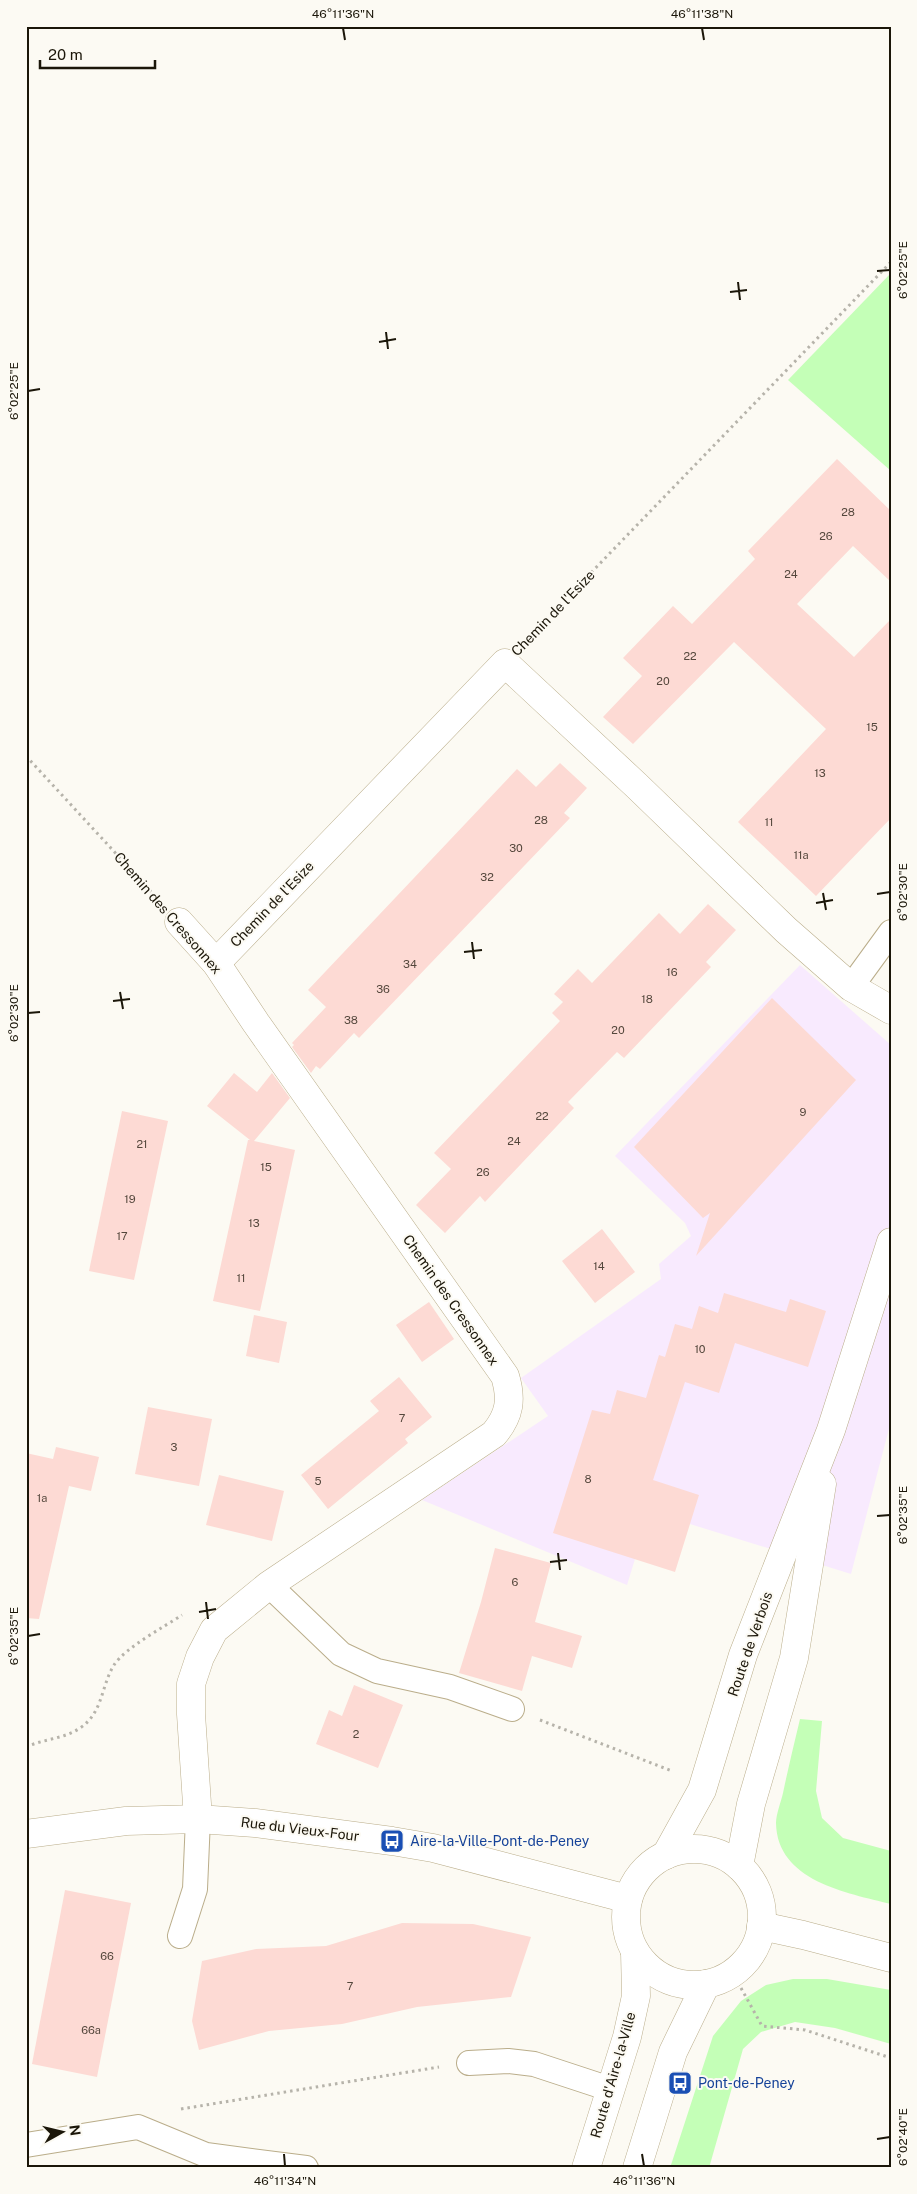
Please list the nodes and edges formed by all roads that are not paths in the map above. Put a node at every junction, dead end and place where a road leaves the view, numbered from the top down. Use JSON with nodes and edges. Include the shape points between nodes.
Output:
{"nodes":[{"id":1,"x":179,"y":922,"type":"road end"},
{"id":2,"x":891,"y":932,"type":"edge"},
{"id":3,"x":216,"y":963,"type":"junction"},
{"id":4,"x":851,"y":987,"type":"junction"},
{"id":5,"x":891,"y":1010,"type":"edge"},
{"id":6,"x":891,"y":1242,"type":"edge"},
{"id":7,"x":831,"y":1430,"type":"junction"},
{"id":8,"x":269,"y":1585,"type":"junction"},
{"id":9,"x":512,"y":1709,"type":"road end"},
{"id":10,"x":198,"y":1819,"type":"junction"},
{"id":11,"x":26,"y":1834,"type":"edge"},
{"id":12,"x":666,"y":1855,"type":"junction"},
{"id":13,"x":739,"y":1866,"type":"junction"},
{"id":14,"x":628,"y":1899,"type":"junction"},
{"id":15,"x":761,"y":1926,"type":"junction"},
{"id":16,"x":180,"y":1936,"type":"dead end"},
{"id":17,"x":636,"y":1952,"type":"junction"},
{"id":18,"x":891,"y":1958,"type":"edge"},
{"id":19,"x":706,"y":1984,"type":"junction"},
{"id":20,"x":469,"y":2062,"type":"road end"},
{"id":21,"x":610,"y":2089,"type":"junction"},
{"id":22,"x":26,"y":2145,"type":"edge"},
{"id":23,"x":306,"y":2168,"type":"edge"},
{"id":24,"x":586,"y":2168,"type":"edge"},
{"id":25,"x":637,"y":2168,"type":"edge"}],
"edges":[{"from":1,"to":3,"type":"street","name":"Chemin des Cressonnex"},
{"from":2,"to":4,"type":"lane"},
{"from":3,"to":4,"type":"street","name":"Chemin de l'Esize","via":[[505,663],[786,930]]},
{"from":3,"to":8,"type":"street","name":"Chemin des Cressonnex","via":[[505,1376],[510,1393],[502,1424],[494,1434]]},
{"from":4,"to":5,"type":"street"},
{"from":6,"to":7,"type":"street","name":"Route de Verbois"},
{"from":7,"to":12,"type":"street","name":"Route de Verbois","via":[[743,1655],[702,1790]]},
{"from":7,"to":13,"type":"street","name":"Route de Verbois","via":[[794,1658],[751,1804]]},
{"from":8,"to":9,"type":"lane","via":[[341,1654],[377,1671],[450,1687]]},
{"from":8,"to":10,"type":"street","name":"Chemin des Cressonnex","via":[[214,1630],[191,1684]]},
{"from":10,"to":11,"type":"street","name":"Rue du Vieux-Four","via":[[126,1821]]},
{"from":10,"to":14,"type":"street","name":"Rue du Vieux-Four","via":[[255,1823],[433,1848]]},
{"from":10,"to":16,"type":"lane","via":[[196,1889]]},
{"from":12,"to":13,"type":"street","via":[[694,1849],[719,1854]]},
{"from":12,"to":14,"type":"street","via":[[648,1866]]},
{"from":13,"to":15,"type":"street","via":[[754,1885],[761,1908]]},
{"from":14,"to":17,"type":"street","via":[[627,1931]]},
{"from":15,"to":18,"type":"street"},
{"from":15,"to":19,"type":"street","via":[[746,1960],[734,1972]]},
{"from":17,"to":19,"type":"street","via":[[644,1964],[673,1982]]},
{"from":17,"to":21,"type":"street","name":"Route d'Aire-la-Ville","via":[[636,1996]]},
{"from":19,"to":25,"type":"street","via":[[673,2052]]},
{"from":20,"to":21,"type":"lane","via":[[534,2064]]},
{"from":21,"to":24,"type":"street","name":"Route d'Aire-la-Ville"},
{"from":22,"to":23,"type":"lane","via":[[138,2127],[206,2155]]}]}
